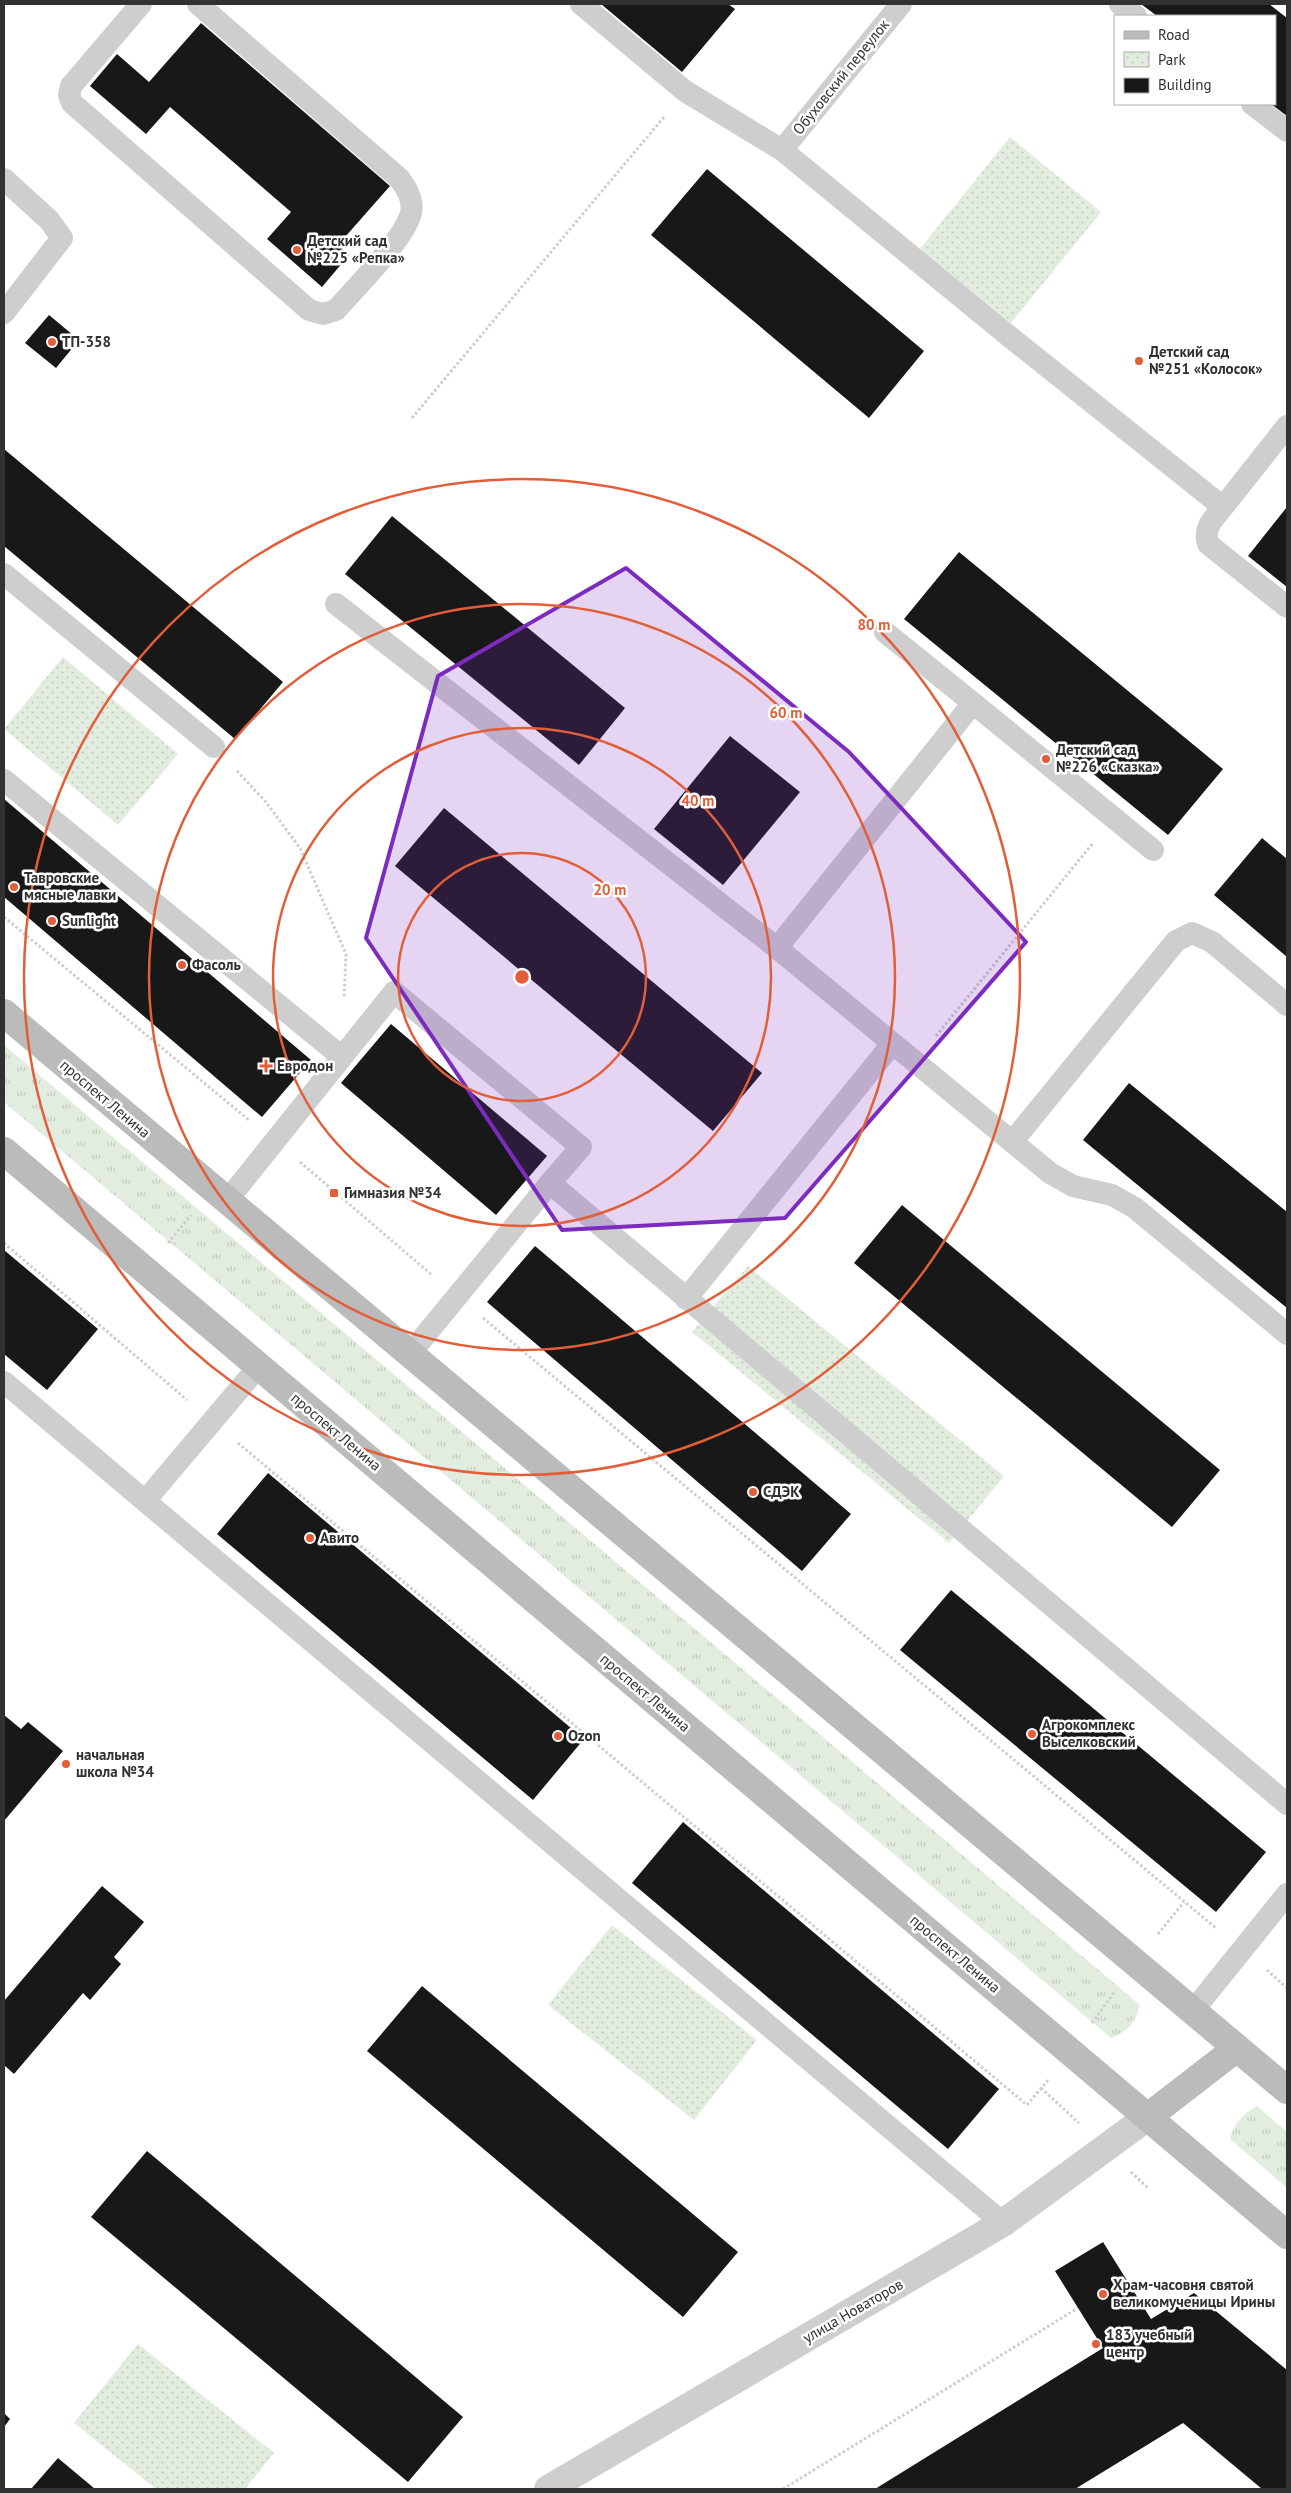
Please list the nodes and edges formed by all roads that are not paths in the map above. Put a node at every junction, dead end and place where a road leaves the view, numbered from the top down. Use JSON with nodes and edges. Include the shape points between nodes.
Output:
{"nodes":[{"id":1,"x":141,"y":4,"type":"edge"},
{"id":2,"x":198,"y":4,"type":"edge"},
{"id":3,"x":581,"y":4,"type":"edge"},
{"id":4,"x":901,"y":4,"type":"edge"},
{"id":5,"x":1120,"y":4,"type":"edge"},
{"id":6,"x":1135,"y":15,"type":"edge"},
{"id":7,"x":1253,"y":105,"type":"edge"},
{"id":8,"x":1287,"y":131,"type":"edge"},
{"id":9,"x":782,"y":150,"type":"junction"},
{"id":10,"x":4,"y":179,"type":"edge"},
{"id":11,"x":4,"y":313,"type":"edge"},
{"id":12,"x":1287,"y":426,"type":"edge"},
{"id":13,"x":1223,"y":507,"type":"junction"},
{"id":14,"x":4,"y":574,"type":"edge"},
{"id":15,"x":336,"y":604,"type":"dead end"},
{"id":16,"x":1287,"y":607,"type":"edge"},
{"id":17,"x":885,"y":632,"type":"dead end"},
{"id":18,"x":973,"y":703,"type":"junction"},
{"id":19,"x":214,"y":747,"type":"road end"},
{"id":20,"x":4,"y":780,"type":"edge"},
{"id":21,"x":1153,"y":850,"type":"dead end"},
{"id":22,"x":777,"y":948,"type":"junction"},
{"id":23,"x":1287,"y":1005,"type":"edge"},
{"id":24,"x":4,"y":1013,"type":"edge"},
{"id":25,"x":892,"y":1044,"type":"junction"},
{"id":26,"x":342,"y":1058,"type":"junction"},
{"id":27,"x":1012,"y":1142,"type":"junction"},
{"id":28,"x":4,"y":1151,"type":"edge"},
{"id":29,"x":550,"y":1183,"type":"junction"},
{"id":30,"x":219,"y":1195,"type":"junction"},
{"id":31,"x":686,"y":1299,"type":"junction"},
{"id":32,"x":1287,"y":1334,"type":"edge"},
{"id":33,"x":409,"y":1355,"type":"junction"},
{"id":34,"x":258,"y":1367,"type":"junction"},
{"id":35,"x":4,"y":1382,"type":"edge"},
{"id":36,"x":145,"y":1501,"type":"junction"},
{"id":37,"x":1287,"y":1804,"type":"edge"},
{"id":38,"x":1287,"y":1894,"type":"edge"},
{"id":39,"x":1192,"y":2012,"type":"junction"},
{"id":40,"x":1237,"y":2048,"type":"junction"},
{"id":41,"x":1287,"y":2090,"type":"edge"},
{"id":42,"x":1149,"y":2116,"type":"junction"},
{"id":43,"x":1003,"y":2223,"type":"junction"},
{"id":44,"x":1287,"y":2235,"type":"edge"},
{"id":45,"x":548,"y":2489,"type":"edge"}],
"edges":[{"from":1,"to":2,"type":"lane","via":[[71,86],[72,103],[309,310],[323,314],[336,310],[395,243],[411,213],[406,187]]},
{"from":3,"to":9,"type":"lane","via":[[685,92]]},
{"from":4,"to":9,"type":"lane","name":"Обуховский переулок"},
{"from":5,"to":6,"type":"lane"},
{"from":7,"to":8,"type":"lane"},
{"from":9,"to":13,"type":"lane"},
{"from":10,"to":11,"type":"lane","via":[[49,220],[62,238]]},
{"from":12,"to":13,"type":"lane"},
{"from":13,"to":16,"type":"lane","via":[[1208,526],[1208,544]]},
{"from":14,"to":19,"type":"lane"},
{"from":15,"to":22,"type":"lane"},
{"from":17,"to":18,"type":"lane"},
{"from":18,"to":21,"type":"lane"},
{"from":18,"to":22,"type":"lane"},
{"from":20,"to":26,"type":"lane"},
{"from":22,"to":25,"type":"lane"},
{"from":23,"to":27,"type":"lane","via":[[1212,942],[1192,933],[1176,941]]},
{"from":24,"to":30,"type":"main road","name":"проспект Ленина"},
{"from":25,"to":27,"type":"lane"},
{"from":25,"to":31,"type":"lane"},
{"from":26,"to":29,"type":"lane","via":[[394,992],[581,1147]]},
{"from":26,"to":30,"type":"lane","via":[[275,1141]]},
{"from":27,"to":32,"type":"lane","via":[[1050,1173],[1073,1186],[1112,1195],[1135,1208]]},
{"from":28,"to":34,"type":"main road","name":"проспект Ленина"},
{"from":29,"to":31,"type":"lane"},
{"from":29,"to":33,"type":"lane"},
{"from":30,"to":33,"type":"main road","name":"проспект Ленина"},
{"from":31,"to":37,"type":"lane"},
{"from":33,"to":39,"type":"main road","name":"проспект Ленина"},
{"from":34,"to":36,"type":"lane"},
{"from":34,"to":42,"type":"main road","name":"проспект Ленина"},
{"from":35,"to":36,"type":"lane"},
{"from":36,"to":43,"type":"lane"},
{"from":38,"to":39,"type":"lane"},
{"from":39,"to":40,"type":"main road","name":"проспект Ленина"},
{"from":40,"to":41,"type":"main road","name":"проспект Ленина"},
{"from":40,"to":42,"type":"main road"},
{"from":42,"to":43,"type":"street","name":"улица Новаторов"},
{"from":42,"to":44,"type":"main road","name":"проспект Ленина"},
{"from":43,"to":45,"type":"street","name":"улица Новаторов"}]}
